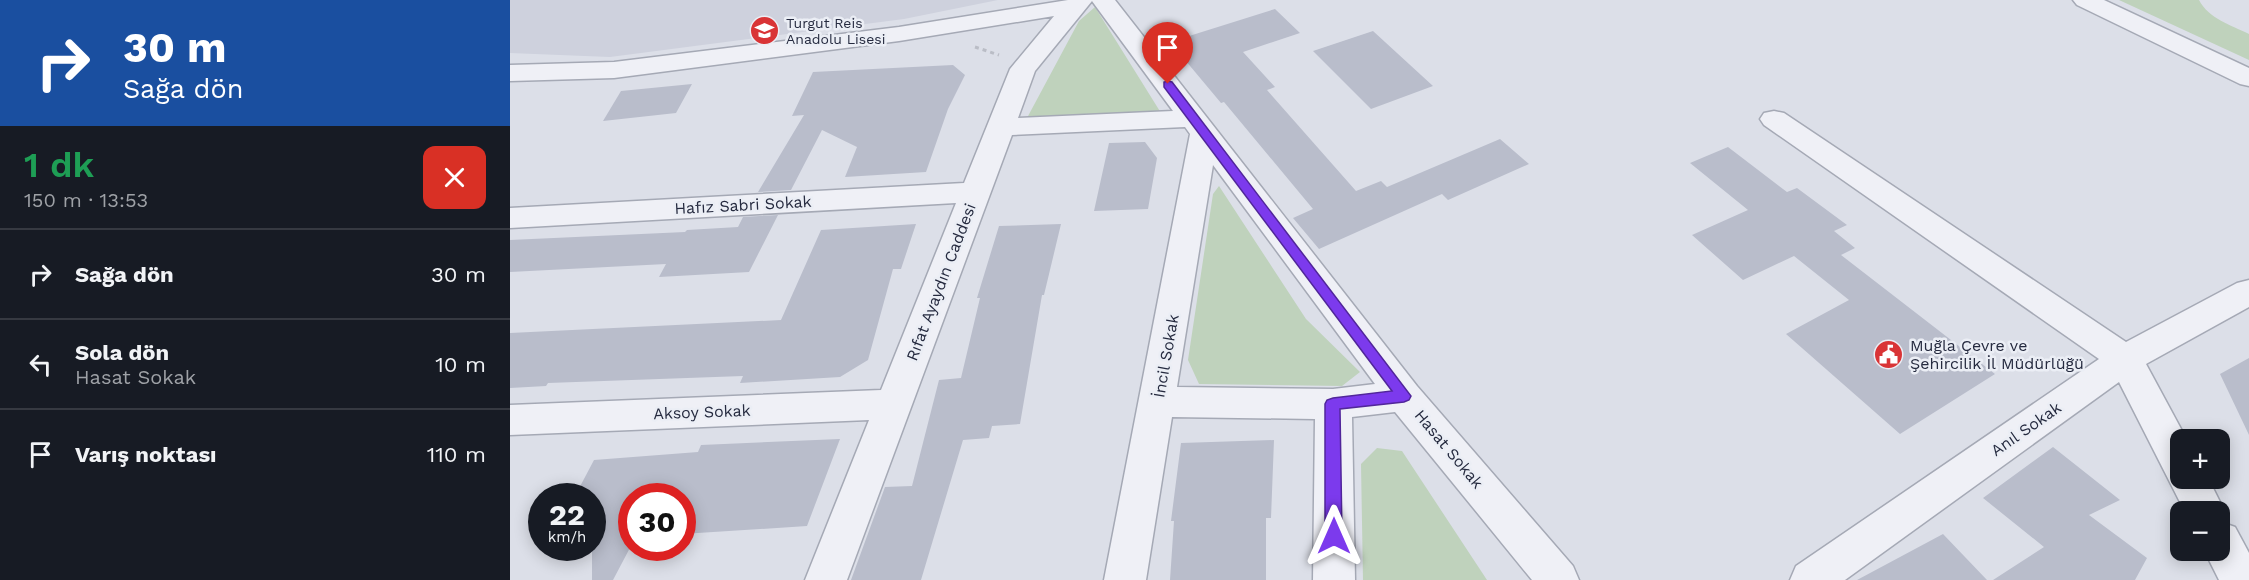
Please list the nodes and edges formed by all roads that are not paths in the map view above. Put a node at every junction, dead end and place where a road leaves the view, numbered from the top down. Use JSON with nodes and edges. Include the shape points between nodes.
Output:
{"nodes":[{"id":1,"x":2085,"y":0,"type":"edge"},
{"id":2,"x":1086,"y":2,"type":"edge"},
{"id":3,"x":510,"y":74,"type":"edge"},
{"id":4,"x":2249,"y":78,"type":"edge"},
{"id":5,"x":1774,"y":119,"type":"dead end"},
{"id":6,"x":1199,"y":125,"type":"junction"},
{"id":7,"x":1000,"y":127,"type":"junction"},
{"id":8,"x":975,"y":192,"type":"junction"},
{"id":9,"x":510,"y":218,"type":"edge"},
{"id":10,"x":2249,"y":292,"type":"edge"},
{"id":11,"x":2125,"y":359,"type":"junction"},
{"id":12,"x":1404,"y":396,"type":"junction"},
{"id":13,"x":1158,"y":402,"type":"junction"},
{"id":14,"x":894,"y":404,"type":"junction"},
{"id":15,"x":1333,"y":404,"type":"junction"},
{"id":16,"x":510,"y":420,"type":"edge"},
{"id":17,"x":2170,"y":445,"type":"edge"},
{"id":18,"x":2230,"y":559,"type":"edge"},
{"id":19,"x":826,"y":580,"type":"edge"},
{"id":20,"x":1125,"y":580,"type":"edge"},
{"id":21,"x":1335,"y":580,"type":"edge"},
{"id":22,"x":1558,"y":580,"type":"edge"},
{"id":23,"x":1811,"y":580,"type":"edge"},
{"id":24,"x":2241,"y":580,"type":"edge"}],
"edges":[{"from":1,"to":4,"type":"street"},
{"from":2,"to":3,"type":"street","via":[[899,34],[626,68]]},
{"from":2,"to":6,"type":"street","name":"Hasat Sokak"},
{"from":2,"to":7,"type":"street","name":"Rıfat Ayaydın Caddesi","via":[[1023,69]]},
{"from":5,"to":11,"type":"street"},
{"from":6,"to":7,"type":"street"},
{"from":6,"to":12,"type":"street","name":"Hasat Sokak"},
{"from":6,"to":13,"type":"street","name":"İncil Sokak"},
{"from":7,"to":8,"type":"street","name":"Rıfat Ayaydın Caddesi"},
{"from":8,"to":9,"type":"street","name":"Hafız Sabri Sokak"},
{"from":8,"to":14,"type":"street","name":"Rıfat Ayaydın Caddesi"},
{"from":10,"to":11,"type":"street","name":"Anıl Sokak"},
{"from":11,"to":17,"type":"street"},
{"from":11,"to":23,"type":"street","name":"Anıl Sokak"},
{"from":12,"to":15,"type":"street"},
{"from":12,"to":22,"type":"street","name":"Hasat Sokak"},
{"from":13,"to":15,"type":"street"},
{"from":13,"to":20,"type":"street","name":"İncil Sokak"},
{"from":14,"to":16,"type":"street","name":"Aksoy Sokak"},
{"from":14,"to":19,"type":"street","name":"Rıfat Ayaydın Caddesi"},
{"from":15,"to":21,"type":"street"},
{"from":18,"to":24,"type":"street"}]}
